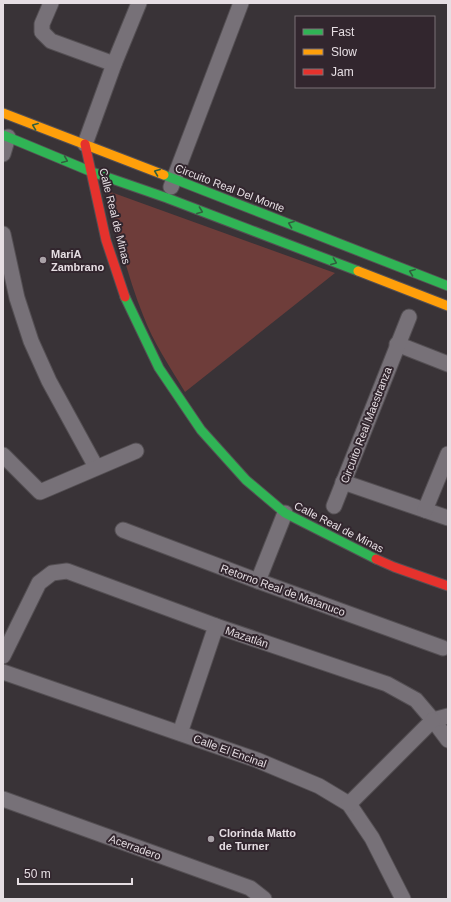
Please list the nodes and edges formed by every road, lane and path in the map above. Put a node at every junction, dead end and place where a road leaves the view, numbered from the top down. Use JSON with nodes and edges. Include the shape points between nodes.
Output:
{"nodes":[{"id":1,"x":51,"y":3,"type":"edge"},
{"id":2,"x":140,"y":3,"type":"edge"},
{"id":3,"x":241,"y":3,"type":"edge"},
{"id":4,"x":114,"y":64,"type":"junction"},
{"id":5,"x":3,"y":113,"type":"edge"},
{"id":6,"x":6,"y":136,"type":"edge"},
{"id":7,"x":85,"y":144,"type":"junction"},
{"id":8,"x":3,"y":154,"type":"edge"},
{"id":9,"x":92,"y":172,"type":"junction"},
{"id":10,"x":174,"y":178,"type":"junction"},
{"id":11,"x":167,"y":198,"type":"junction"},
{"id":12,"x":3,"y":234,"type":"edge"},
{"id":13,"x":448,"y":286,"type":"edge"},
{"id":14,"x":448,"y":306,"type":"edge"},
{"id":15,"x":409,"y":317,"type":"dead end"},
{"id":16,"x":397,"y":344,"type":"junction"},
{"id":17,"x":448,"y":364,"type":"edge"},
{"id":18,"x":136,"y":451,"type":"dead end"},
{"id":19,"x":448,"y":454,"type":"edge"},
{"id":20,"x":3,"y":455,"type":"edge"},
{"id":21,"x":96,"y":467,"type":"junction"},
{"id":22,"x":343,"y":482,"type":"junction"},
{"id":23,"x":334,"y":506,"type":"dead end"},
{"id":24,"x":424,"y":510,"type":"junction"},
{"id":25,"x":285,"y":513,"type":"junction"},
{"id":26,"x":448,"y":518,"type":"edge"},
{"id":27,"x":123,"y":530,"type":"dead end"},
{"id":28,"x":258,"y":581,"type":"junction"},
{"id":29,"x":448,"y":586,"type":"edge"},
{"id":30,"x":216,"y":626,"type":"junction"},
{"id":31,"x":443,"y":648,"type":"dead end"},
{"id":32,"x":3,"y":656,"type":"edge"},
{"id":33,"x":3,"y":672,"type":"edge"},
{"id":34,"x":448,"y":716,"type":"edge"},
{"id":35,"x":433,"y":720,"type":"junction"},
{"id":36,"x":180,"y":733,"type":"junction"},
{"id":37,"x":448,"y":740,"type":"edge"},
{"id":38,"x":3,"y":799,"type":"edge"},
{"id":39,"x":349,"y":804,"type":"junction"},
{"id":40,"x":264,"y":899,"type":"edge"},
{"id":41,"x":403,"y":899,"type":"edge"}],
"edges":[{"from":1,"to":4,"type":"street","via":[[42,24],[42,32],[50,41]]},
{"from":2,"to":4,"type":"street"},
{"from":3,"to":10,"type":"street"},
{"from":4,"to":7,"type":"street"},
{"from":7,"to":5,"type":"street","name":"Circuito Real Del Monte","one_way":true},
{"from":6,"to":8,"type":"street"},
{"from":6,"to":9,"type":"street","one_way":true},
{"from":7,"to":9,"type":"street","name":"Calle Real de Minas"},
{"from":10,"to":7,"type":"street","name":"Circuito Real Del Monte","one_way":true},
{"from":9,"to":11,"type":"street"},
{"from":9,"to":25,"type":"street","name":"Calle Real de Minas","via":[[106,240],[126,301],[159,368],[201,430],[246,480]]},
{"from":10,"to":11,"type":"street"},
{"from":13,"to":10,"type":"street","name":"Circuito Real Del Monte","one_way":true},
{"from":11,"to":14,"type":"street","one_way":true},
{"from":12,"to":21,"type":"street","via":[[17,298],[31,341],[49,381]]},
{"from":15,"to":16,"type":"street","name":"Circuito Real Maestranza"},
{"from":16,"to":17,"type":"street"},
{"from":16,"to":22,"type":"street","name":"Circuito Real Maestranza"},
{"from":18,"to":21,"type":"street"},
{"from":19,"to":24,"type":"street"},
{"from":20,"to":21,"type":"street","via":[[40,492]]},
{"from":22,"to":23,"type":"street","name":"Circuito Real Maestranza"},
{"from":22,"to":24,"type":"street"},
{"from":24,"to":26,"type":"street"},
{"from":25,"to":28,"type":"street"},
{"from":25,"to":29,"type":"street","name":"Calle Real de Minas","via":[[394,567]]},
{"from":27,"to":28,"type":"street","name":"Retorno Real de Matanuco"},
{"from":28,"to":31,"type":"street","name":"Retorno Real de Matanuco"},
{"from":30,"to":32,"type":"street","name":"Mazatlán","via":[[67,571],[52,572],[39,583]]},
{"from":30,"to":35,"type":"street","name":"Mazatlán","via":[[387,684],[416,700]]},
{"from":30,"to":36,"type":"street"},
{"from":33,"to":36,"type":"street","name":"Calle El Encinal"},
{"from":34,"to":35,"type":"street"},
{"from":35,"to":37,"type":"street","name":"Mazatlán"},
{"from":35,"to":39,"type":"street"},
{"from":36,"to":39,"type":"street","name":"Calle El Encinal","via":[[257,760],[319,786]]},
{"from":38,"to":40,"type":"street","name":"Acerradero","via":[[250,888]]},
{"from":39,"to":41,"type":"street","name":"Calle El Encinal","via":[[372,838]]}]}
